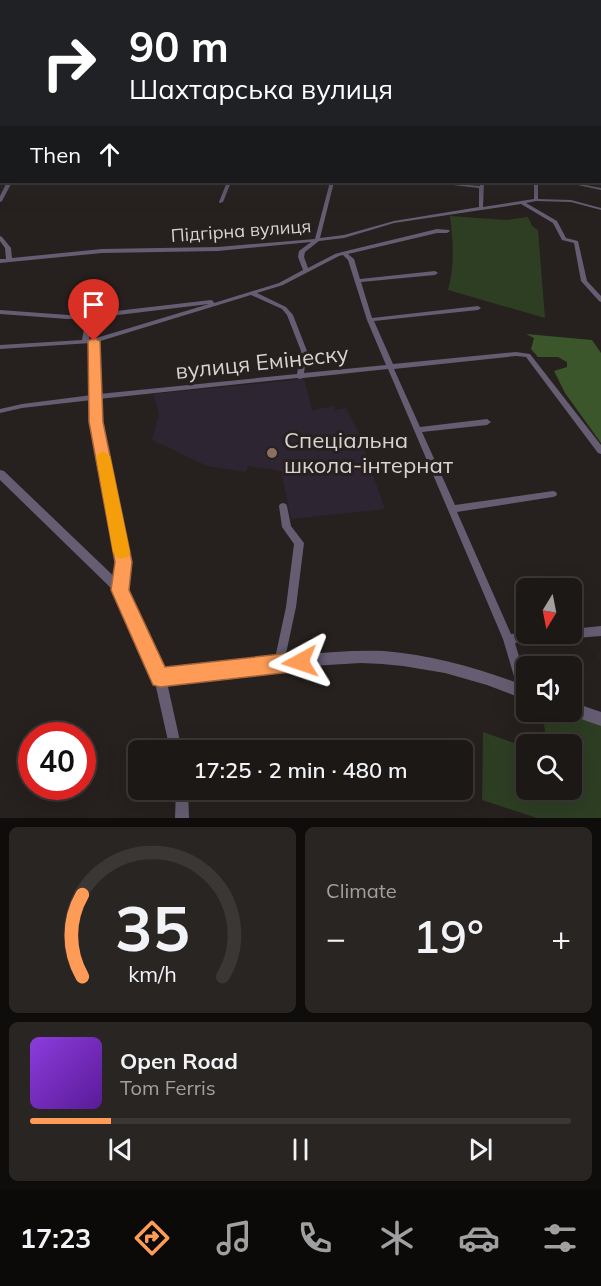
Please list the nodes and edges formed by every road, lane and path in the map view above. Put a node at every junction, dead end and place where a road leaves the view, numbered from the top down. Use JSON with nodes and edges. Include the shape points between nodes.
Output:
{"nodes":[{"id":1,"x":0,"y":183,"type":"edge"},
{"id":2,"x":9,"y":183,"type":"joint"},
{"id":3,"x":229,"y":183,"type":"edge"},
{"id":4,"x":332,"y":183,"type":"edge"},
{"id":5,"x":458,"y":183,"type":"edge"},
{"id":6,"x":537,"y":183,"type":"edge"},
{"id":7,"x":571,"y":183,"type":"edge"},
{"id":8,"x":481,"y":184,"type":"edge"},
{"id":9,"x":601,"y":189,"type":"edge"},
{"id":10,"x":536,"y":200,"type":"junction"},
{"id":11,"x":0,"y":201,"type":"edge"},
{"id":12,"x":221,"y":202,"type":"dead end"},
{"id":13,"x":523,"y":203,"type":"junction"},
{"id":14,"x":481,"y":208,"type":"junction"},
{"id":15,"x":601,"y":208,"type":"edge"},
{"id":16,"x":447,"y":231,"type":"dead end"},
{"id":17,"x":0,"y":238,"type":"edge"},
{"id":18,"x":317,"y":240,"type":"junction"},
{"id":19,"x":285,"y":244,"type":"junction"},
{"id":20,"x":302,"y":251,"type":"junction"},
{"id":21,"x":344,"y":253,"type":"junction"},
{"id":22,"x":0,"y":261,"type":"edge"},
{"id":23,"x":9,"y":261,"type":"junction"},
{"id":24,"x":306,"y":271,"type":"junction"},
{"id":25,"x":435,"y":273,"type":"dead end"},
{"id":26,"x":357,"y":281,"type":"junction"},
{"id":27,"x":251,"y":293,"type":"junction"},
{"id":28,"x":601,"y":300,"type":"edge"},
{"id":29,"x":218,"y":302,"type":"junction"},
{"id":30,"x":478,"y":308,"type":"dead end"},
{"id":31,"x":0,"y":312,"type":"edge"},
{"id":32,"x":90,"y":316,"type":"junction"},
{"id":33,"x":370,"y":320,"type":"junction"},
{"id":34,"x":90,"y":342,"type":"junction"},
{"id":35,"x":0,"y":347,"type":"edge"},
{"id":36,"x":391,"y":368,"type":"junction"},
{"id":37,"x":300,"y":376,"type":"junction"},
{"id":38,"x":94,"y":397,"type":"junction"},
{"id":39,"x":0,"y":411,"type":"edge"},
{"id":40,"x":488,"y":422,"type":"dead end"},
{"id":41,"x":417,"y":430,"type":"junction"},
{"id":42,"x":601,"y":451,"type":"edge"},
{"id":43,"x":0,"y":474,"type":"edge"},
{"id":44,"x":553,"y":494,"type":"dead end"},
{"id":45,"x":284,"y":506,"type":"dead end"},
{"id":46,"x":452,"y":509,"type":"junction"},
{"id":47,"x":120,"y":590,"type":"junction"},
{"id":48,"x":601,"y":631,"type":"edge"},
{"id":49,"x":508,"y":639,"type":"junction"},
{"id":50,"x":279,"y":663,"type":"junction"},
{"id":51,"x":516,"y":663,"type":"edge"},
{"id":52,"x":160,"y":678,"type":"junction"},
{"id":53,"x":516,"y":689,"type":"edge"},
{"id":54,"x":582,"y":712,"type":"edge"},
{"id":55,"x":601,"y":719,"type":"edge"},
{"id":56,"x":174,"y":740,"type":"edge"},
{"id":57,"x":182,"y":800,"type":"edge"},
{"id":58,"x":182,"y":818,"type":"edge"}],
"edges":[{"from":1,"to":2,"type":"street"},
{"from":2,"to":11,"type":"street"},
{"from":3,"to":12,"type":"street"},
{"from":4,"to":18,"type":"street"},
{"from":5,"to":8,"type":"street"},
{"from":6,"to":10,"type":"street"},
{"from":7,"to":9,"type":"street"},
{"from":8,"to":14,"type":"street"},
{"from":10,"to":13,"type":"street","name":"Підгірна вулиця"},
{"from":10,"to":15,"type":"street","name":"Підгірна вулиця","via":[[571,201]]},
{"from":13,"to":14,"type":"street","name":"Підгірна вулиця"},
{"from":13,"to":28,"type":"street","via":[[555,222],[564,239],[576,242],[584,281]]},
{"from":14,"to":18,"type":"street","name":"Підгірна вулиця"},
{"from":16,"to":21,"type":"street"},
{"from":17,"to":23,"type":"street","via":[[8,248]]},
{"from":18,"to":19,"type":"street","name":"Підгірна вулиця"},
{"from":18,"to":20,"type":"street"},
{"from":19,"to":20,"type":"street"},
{"from":19,"to":23,"type":"street","name":"Підгірна вулиця","via":[[155,252],[102,251]]},
{"from":20,"to":24,"type":"street"},
{"from":21,"to":24,"type":"street"},
{"from":21,"to":26,"type":"street","via":[[351,259]]},
{"from":22,"to":23,"type":"street","name":"Підгірна вулиця"},
{"from":24,"to":27,"type":"street"},
{"from":25,"to":26,"type":"street"},
{"from":26,"to":33,"type":"street"},
{"from":27,"to":29,"type":"street"},
{"from":27,"to":37,"type":"street","via":[[284,308],[290,315],[304,351]]},
{"from":29,"to":32,"type":"street"},
{"from":29,"to":34,"type":"street"},
{"from":30,"to":33,"type":"street"},
{"from":31,"to":32,"type":"street"},
{"from":32,"to":34,"type":"street"},
{"from":33,"to":36,"type":"street"},
{"from":34,"to":35,"type":"street"},
{"from":34,"to":38,"type":"street"},
{"from":36,"to":37,"type":"street","name":"вулиця Емінеску"},
{"from":36,"to":41,"type":"street"},
{"from":36,"to":42,"type":"street","name":"вулиця Емінеску","via":[[528,355]]},
{"from":37,"to":38,"type":"street","name":"вулиця Емінеску"},
{"from":38,"to":39,"type":"street","name":"вулиця Емінеску"},
{"from":38,"to":47,"type":"street","via":[[124,562]]},
{"from":40,"to":41,"type":"street"},
{"from":41,"to":46,"type":"street"},
{"from":43,"to":47,"type":"street"},
{"from":44,"to":46,"type":"street"},
{"from":45,"to":50,"type":"street","via":[[287,526],[299,543]]},
{"from":46,"to":49,"type":"street"},
{"from":47,"to":52,"type":"street"},
{"from":48,"to":49,"type":"street"},
{"from":49,"to":51,"type":"street"},
{"from":50,"to":52,"type":"street"},
{"from":50,"to":53,"type":"street","via":[[363,657],[416,662],[491,679]]},
{"from":52,"to":56,"type":"street"},
{"from":54,"to":55,"type":"street"},
{"from":57,"to":58,"type":"street"}]}
